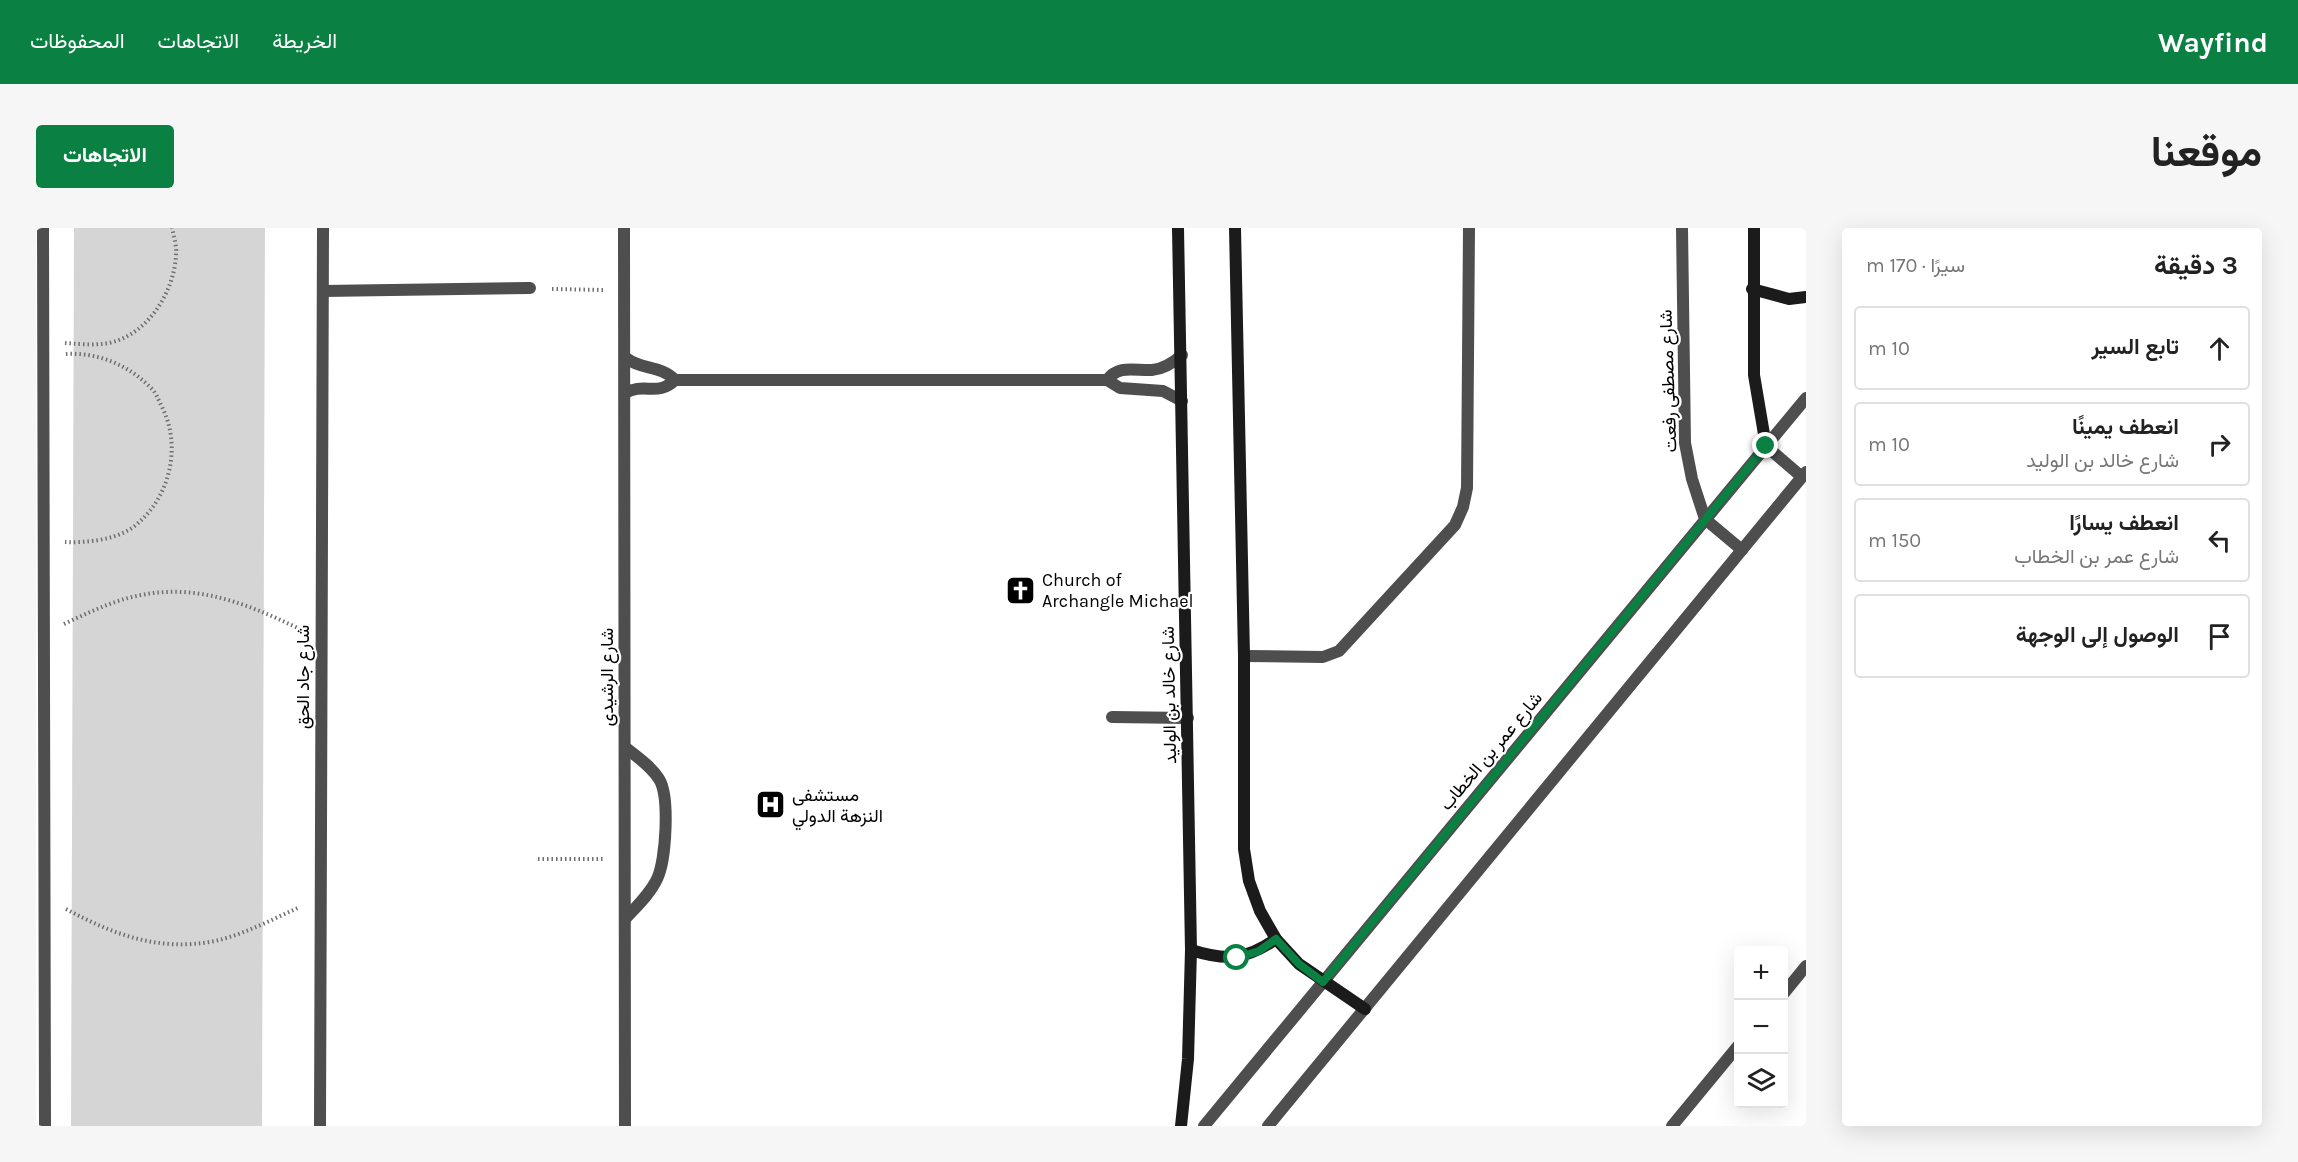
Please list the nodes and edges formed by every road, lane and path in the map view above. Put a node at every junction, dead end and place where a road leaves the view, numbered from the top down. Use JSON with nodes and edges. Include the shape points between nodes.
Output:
{"nodes":[{"id":1,"x":43,"y":228,"type":"edge"},
{"id":2,"x":172,"y":228,"type":"edge"},
{"id":3,"x":323,"y":228,"type":"edge"},
{"id":4,"x":624,"y":228,"type":"edge"},
{"id":5,"x":1178,"y":228,"type":"edge"},
{"id":6,"x":1234,"y":228,"type":"edge"},
{"id":7,"x":1469,"y":228,"type":"edge"},
{"id":8,"x":1682,"y":228,"type":"edge"},
{"id":9,"x":1754,"y":228,"type":"edge"},
{"id":10,"x":40,"y":247,"type":"edge"},
{"id":11,"x":530,"y":288,"type":"joint"},
{"id":12,"x":1752,"y":289,"type":"junction"},
{"id":13,"x":322,"y":291,"type":"junction"},
{"id":14,"x":626,"y":291,"type":"junction"},
{"id":15,"x":1806,"y":297,"type":"edge"},
{"id":16,"x":43,"y":341,"type":"junction"},
{"id":17,"x":1182,"y":355,"type":"junction"},
{"id":18,"x":44,"y":356,"type":"junction"},
{"id":19,"x":626,"y":358,"type":"junction"},
{"id":20,"x":675,"y":380,"type":"junction"},
{"id":21,"x":1107,"y":380,"type":"junction"},
{"id":22,"x":625,"y":393,"type":"junction"},
{"id":23,"x":1806,"y":398,"type":"edge"},
{"id":24,"x":1182,"y":402,"type":"junction"},
{"id":25,"x":1766,"y":446,"type":"junction"},
{"id":26,"x":1804,"y":474,"type":"edge"},
{"id":27,"x":1706,"y":519,"type":"junction"},
{"id":28,"x":40,"y":541,"type":"edge"},
{"id":29,"x":1742,"y":550,"type":"junction"},
{"id":30,"x":44,"y":632,"type":"junction"},
{"id":31,"x":322,"y":640,"type":"junction"},
{"id":32,"x":1244,"y":656,"type":"junction"},
{"id":33,"x":1112,"y":717,"type":"dead end"},
{"id":34,"x":1188,"y":718,"type":"junction"},
{"id":35,"x":625,"y":747,"type":"junction"},
{"id":36,"x":40,"y":827,"type":"edge"},
{"id":37,"x":538,"y":859,"type":"dead end"},
{"id":38,"x":625,"y":859,"type":"junction"},
{"id":39,"x":45,"y":897,"type":"junction"},
{"id":40,"x":321,"y":898,"type":"junction"},
{"id":41,"x":625,"y":919,"type":"junction"},
{"id":42,"x":1276,"y":939,"type":"junction"},
{"id":43,"x":1191,"y":950,"type":"junction"},
{"id":44,"x":1806,"y":966,"type":"edge"},
{"id":45,"x":1323,"y":982,"type":"junction"},
{"id":46,"x":1788,"y":988,"type":"edge"},
{"id":47,"x":1365,"y":1009,"type":"junction"},
{"id":48,"x":1734,"y":1051,"type":"edge"},
{"id":49,"x":42,"y":1120,"type":"edge"},
{"id":50,"x":320,"y":1126,"type":"edge"},
{"id":51,"x":625,"y":1126,"type":"edge"},
{"id":52,"x":1181,"y":1126,"type":"edge"},
{"id":53,"x":1204,"y":1126,"type":"edge"},
{"id":54,"x":1268,"y":1126,"type":"edge"},
{"id":55,"x":1672,"y":1126,"type":"edge"}],
"edges":[{"from":1,"to":10,"type":"street"},
{"from":2,"to":16,"type":"path","via":[[176,254],[171,286],[156,313],[132,334],[104,344]]},
{"from":3,"to":13,"type":"street","name":"شارع جاد الحق"},
{"from":4,"to":14,"type":"street","name":"شارع الرشيدى"},
{"from":5,"to":17,"type":"street","name":"شارع خالد بن الوليد"},
{"from":6,"to":32,"type":"street"},
{"from":7,"to":32,"type":"street","via":[[1467,488],[1455,525],[1339,651],[1323,657]]},
{"from":8,"to":27,"type":"street","name":"شارع مصطفى رفعت","via":[[1685,443]]},
{"from":9,"to":12,"type":"street"},
{"from":10,"to":16,"type":"street"},
{"from":11,"to":13,"type":"street"},
{"from":11,"to":14,"type":"path"},
{"from":12,"to":15,"type":"street","via":[[1789,299]]},
{"from":12,"to":25,"type":"street","via":[[1754,375]]},
{"from":13,"to":31,"type":"street","name":"شارع جاد الحق"},
{"from":14,"to":19,"type":"street","name":"شارع الرشيدى"},
{"from":16,"to":18,"type":"street"},
{"from":17,"to":21,"type":"street","via":[[1164,367],[1120,370]]},
{"from":17,"to":24,"type":"street","name":"شارع خالد بن الوليد"},
{"from":18,"to":28,"type":"street"},
{"from":18,"to":28,"type":"path","via":[[103,357],[130,370],[154,390],[168,418],[173,448],[168,479],[153,507],[131,529],[102,539]]},
{"from":19,"to":20,"type":"street","via":[[637,365],[662,370]]},
{"from":19,"to":22,"type":"street","name":"شارع الرشيدى"},
{"from":20,"to":21,"type":"street"},
{"from":20,"to":22,"type":"street","via":[[665,388],[636,388]]},
{"from":21,"to":24,"type":"street","via":[[1120,388],[1163,392]]},
{"from":22,"to":35,"type":"street","name":"شارع الرشيدى"},
{"from":23,"to":25,"type":"street","name":"شارع عمر بن الخطاب"},
{"from":24,"to":34,"type":"street","name":"شارع خالد بن الوليد"},
{"from":25,"to":26,"type":"street"},
{"from":25,"to":27,"type":"street","name":"شارع عمر بن الخطاب"},
{"from":26,"to":29,"type":"street"},
{"from":27,"to":29,"type":"street","name":"شارع مصطفى رفعت"},
{"from":27,"to":45,"type":"street","name":"شارع عمر بن الخطاب"},
{"from":28,"to":30,"type":"street"},
{"from":29,"to":47,"type":"street"},
{"from":30,"to":31,"type":"path","via":[[116,602],[146,594],[177,592],[235,600]]},
{"from":30,"to":36,"type":"street"},
{"from":31,"to":40,"type":"street","name":"شارع جاد الحق"},
{"from":32,"to":42,"type":"street","via":[[1244,849],[1249,881]]},
{"from":33,"to":34,"type":"street"},
{"from":34,"to":43,"type":"street","name":"شارع خالد بن الوليد"},
{"from":35,"to":38,"type":"street","name":"شارع الرشيدى"},
{"from":35,"to":41,"type":"street","via":[[651,769],[665,794],[663,867],[656,882]]},
{"from":36,"to":39,"type":"street"},
{"from":37,"to":38,"type":"path"},
{"from":38,"to":41,"type":"street","name":"شارع الرشيدى"},
{"from":39,"to":40,"type":"path","via":[[120,935],[170,944],[215,941]]},
{"from":39,"to":49,"type":"street"},
{"from":40,"to":50,"type":"street","name":"شارع جاد الحق"},
{"from":41,"to":51,"type":"street","name":"شارع الرشيدى"},
{"from":42,"to":43,"type":"street","via":[[1259,951],[1237,958]]},
{"from":42,"to":45,"type":"street"},
{"from":43,"to":52,"type":"street","name":"شارع خالد بن الوليد","via":[[1188,1059]]},
{"from":44,"to":46,"type":"street"},
{"from":45,"to":47,"type":"street"},
{"from":45,"to":53,"type":"street","name":"شارع عمر بن الخطاب"},
{"from":47,"to":54,"type":"street"},
{"from":48,"to":55,"type":"street"}]}
